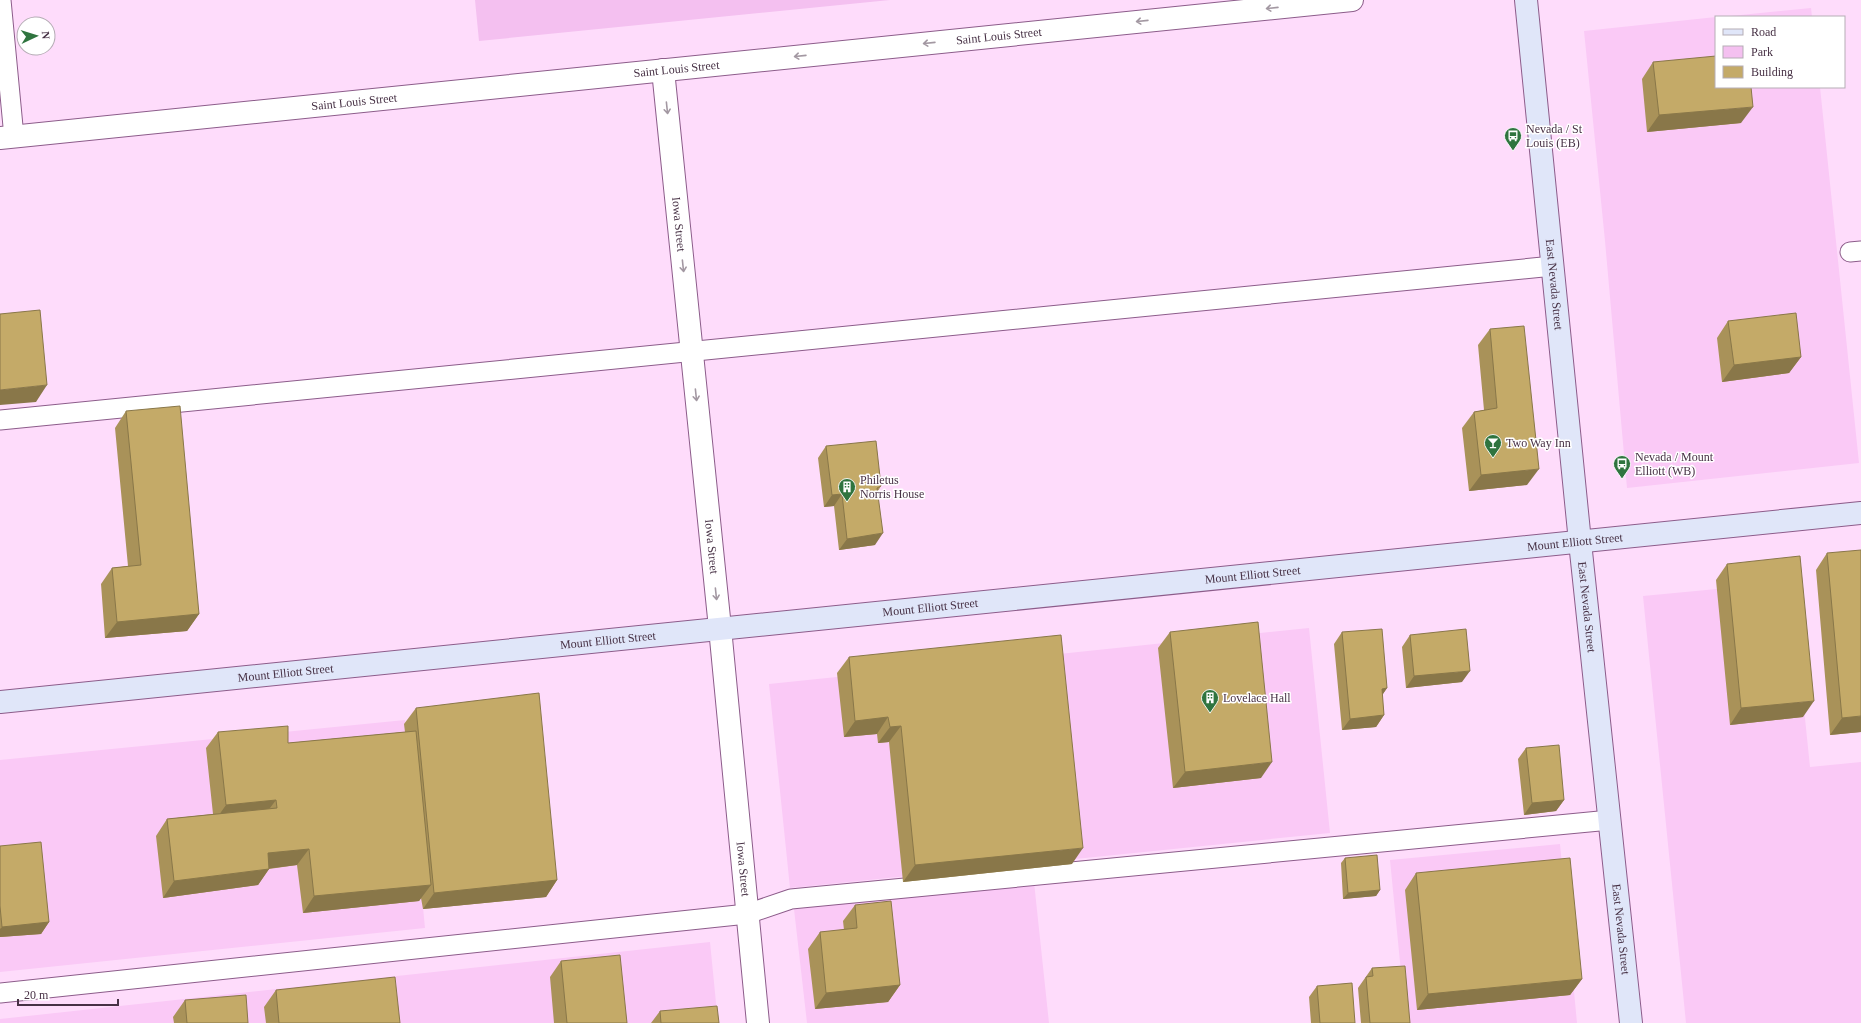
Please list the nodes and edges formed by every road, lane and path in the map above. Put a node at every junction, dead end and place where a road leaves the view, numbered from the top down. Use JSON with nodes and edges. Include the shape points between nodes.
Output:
{"nodes":[{"id":1,"x":1,"y":0,"type":"edge"},
{"id":2,"x":1352,"y":0,"type":"edge"},
{"id":3,"x":1526,"y":0,"type":"edge"},
{"id":4,"x":662,"y":70,"type":"junction"},
{"id":5,"x":7,"y":137,"type":"edge"},
{"id":6,"x":1552,"y":266,"type":"junction"},
{"id":7,"x":692,"y":352,"type":"junction"},
{"id":8,"x":0,"y":420,"type":"edge"},
{"id":9,"x":1861,"y":513,"type":"edge"},
{"id":10,"x":1580,"y":542,"type":"junction"},
{"id":11,"x":720,"y":628,"type":"junction"},
{"id":12,"x":0,"y":702,"type":"edge"},
{"id":13,"x":1610,"y":820,"type":"junction"},
{"id":14,"x":747,"y":914,"type":"junction"},
{"id":15,"x":0,"y":993,"type":"edge"},
{"id":16,"x":758,"y":1023,"type":"edge"},
{"id":17,"x":1631,"y":1023,"type":"edge"}],
"edges":[{"from":1,"to":5,"type":"lane"},
{"from":2,"to":4,"type":"street","name":"Saint Louis Street","one_way":true},
{"from":3,"to":6,"type":"street","name":"East Nevada Street"},
{"from":4,"to":5,"type":"street","name":"Saint Louis Street"},
{"from":4,"to":7,"type":"street","name":"Iowa Street","one_way":true},
{"from":6,"to":7,"type":"lane"},
{"from":6,"to":10,"type":"street","name":"East Nevada Street"},
{"from":7,"to":8,"type":"lane"},
{"from":7,"to":11,"type":"street","name":"Iowa Street","one_way":true},
{"from":9,"to":10,"type":"street","name":"Mount Elliott Street"},
{"from":10,"to":11,"type":"street","name":"Mount Elliott Street"},
{"from":10,"to":13,"type":"street","name":"East Nevada Street"},
{"from":11,"to":12,"type":"street","name":"Mount Elliott Street"},
{"from":11,"to":14,"type":"street","name":"Iowa Street"},
{"from":13,"to":14,"type":"lane","via":[[791,899]]},
{"from":13,"to":17,"type":"street","name":"East Nevada Street"},
{"from":14,"to":15,"type":"lane"},
{"from":14,"to":16,"type":"street","name":"Iowa Street"}]}
